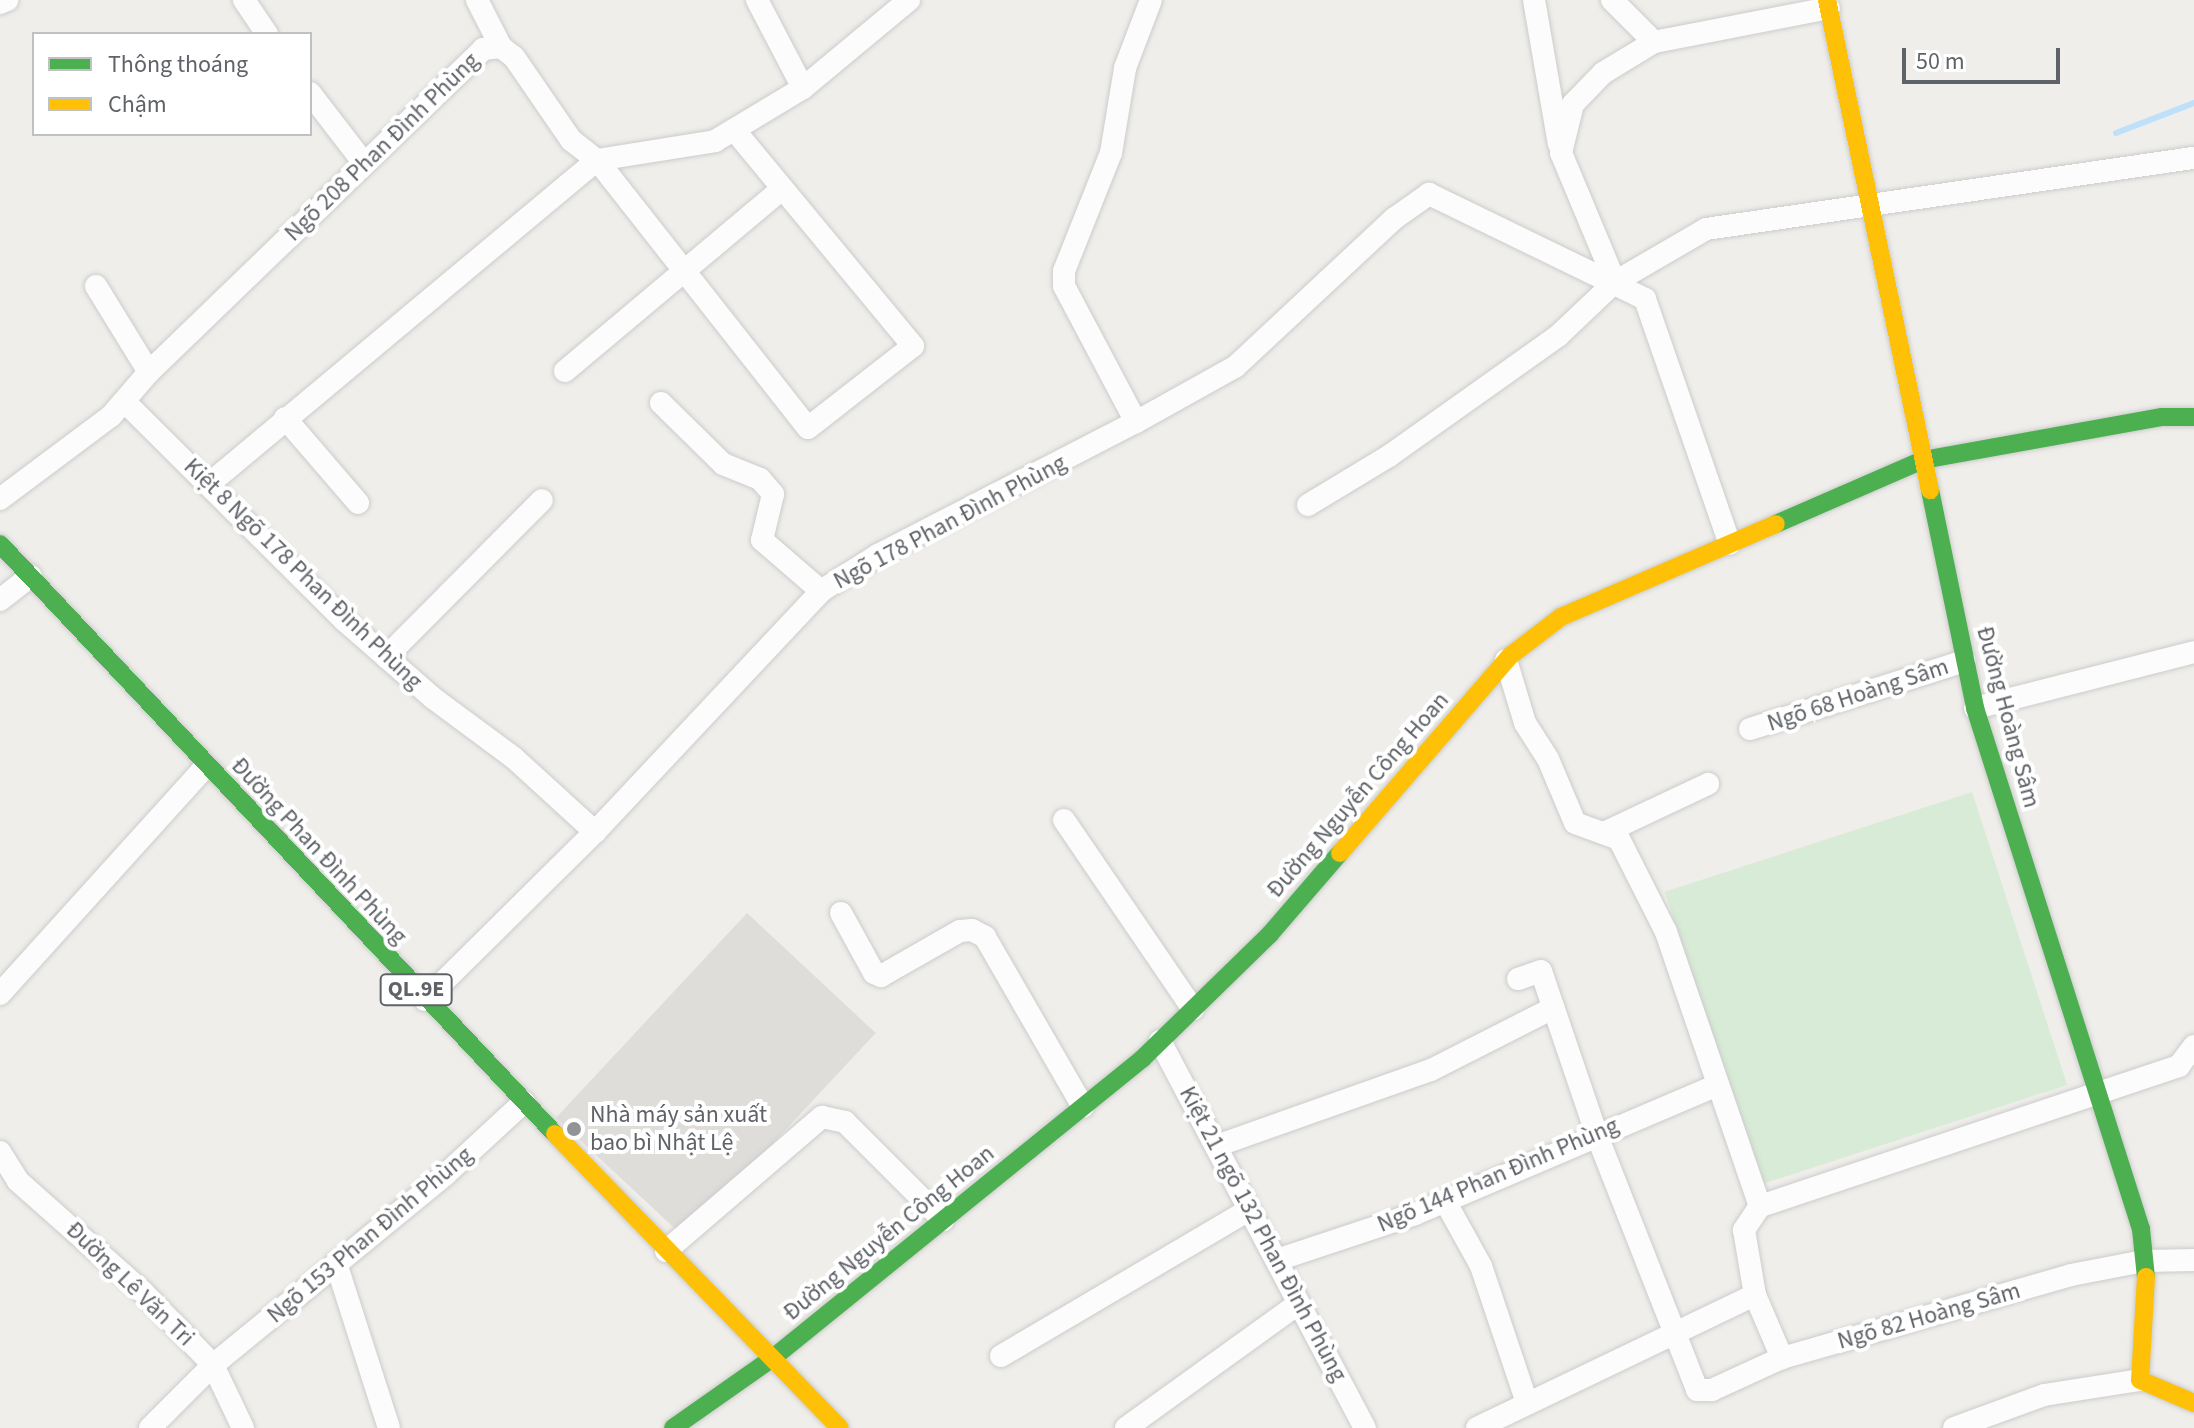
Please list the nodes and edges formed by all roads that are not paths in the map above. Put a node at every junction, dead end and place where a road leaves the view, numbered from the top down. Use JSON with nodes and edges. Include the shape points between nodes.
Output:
{"nodes":[{"id":1,"x":7,"y":0,"type":"edge"},
{"id":2,"x":244,"y":0,"type":"edge"},
{"id":3,"x":477,"y":0,"type":"edge"},
{"id":4,"x":757,"y":0,"type":"edge"},
{"id":5,"x":909,"y":0,"type":"edge"},
{"id":6,"x":1151,"y":0,"type":"edge"},
{"id":7,"x":1534,"y":0,"type":"edge"},
{"id":8,"x":1612,"y":0,"type":"edge"},
{"id":9,"x":0,"y":3,"type":"edge"},
{"id":10,"x":1828,"y":4,"type":"edge"},
{"id":11,"x":266,"y":32,"type":"edge"},
{"id":12,"x":1654,"y":42,"type":"junction"},
{"id":13,"x":501,"y":47,"type":"junction"},
{"id":14,"x":803,"y":88,"type":"junction"},
{"id":15,"x":312,"y":96,"type":"edge"},
{"id":16,"x":734,"y":130,"type":"junction"},
{"id":17,"x":1561,"y":153,"type":"junction"},
{"id":18,"x":2194,"y":158,"type":"edge"},
{"id":19,"x":597,"y":160,"type":"junction"},
{"id":20,"x":364,"y":163,"type":"junction"},
{"id":21,"x":782,"y":189,"type":"junction"},
{"id":22,"x":1870,"y":206,"type":"junction"},
{"id":23,"x":684,"y":269,"type":"junction"},
{"id":24,"x":1615,"y":282,"type":"junction"},
{"id":25,"x":96,"y":286,"type":"dead end"},
{"id":26,"x":565,"y":371,"type":"dead end"},
{"id":27,"x":149,"y":372,"type":"junction"},
{"id":28,"x":661,"y":403,"type":"dead end"},
{"id":29,"x":118,"y":409,"type":"junction"},
{"id":30,"x":2194,"y":417,"type":"edge"},
{"id":31,"x":285,"y":418,"type":"junction"},
{"id":32,"x":1136,"y":422,"type":"junction"},
{"id":33,"x":1923,"y":460,"type":"junction"},
{"id":34,"x":209,"y":484,"type":"junction"},
{"id":35,"x":0,"y":499,"type":"edge"},
{"id":36,"x":542,"y":500,"type":"dead end"},
{"id":37,"x":358,"y":503,"type":"dead end"},
{"id":38,"x":1308,"y":505,"type":"dead end"},
{"id":39,"x":0,"y":544,"type":"edge"},
{"id":40,"x":1730,"y":544,"type":"junction"},
{"id":41,"x":31,"y":576,"type":"junction"},
{"id":42,"x":821,"y":591,"type":"junction"},
{"id":43,"x":0,"y":600,"type":"edge"},
{"id":44,"x":2194,"y":652,"type":"edge"},
{"id":45,"x":386,"y":657,"type":"junction"},
{"id":46,"x":1506,"y":660,"type":"junction"},
{"id":47,"x":1965,"y":661,"type":"junction"},
{"id":48,"x":1975,"y":708,"type":"junction"},
{"id":49,"x":1750,"y":729,"type":"dead end"},
{"id":50,"x":206,"y":766,"type":"junction"},
{"id":51,"x":1708,"y":784,"type":"dead end"},
{"id":52,"x":1064,"y":820,"type":"dead end"},
{"id":53,"x":595,"y":832,"type":"junction"},
{"id":54,"x":1606,"y":832,"type":"junction"},
{"id":55,"x":841,"y":913,"type":"dead end"},
{"id":56,"x":1518,"y":979,"type":"dead end"},
{"id":57,"x":0,"y":994,"type":"edge"},
{"id":58,"x":425,"y":1000,"type":"junction"},
{"id":59,"x":1553,"y":1008,"type":"junction"},
{"id":60,"x":1193,"y":1009,"type":"junction"},
{"id":61,"x":1160,"y":1041,"type":"junction"},
{"id":62,"x":2194,"y":1046,"type":"edge"},
{"id":63,"x":1718,"y":1085,"type":"junction"},
{"id":64,"x":2094,"y":1091,"type":"junction"},
{"id":65,"x":524,"y":1102,"type":"junction"},
{"id":66,"x":1083,"y":1107,"type":"junction"},
{"id":67,"x":1596,"y":1133,"type":"junction"},
{"id":68,"x":1219,"y":1145,"type":"junction"},
{"id":69,"x":0,"y":1152,"type":"edge"},
{"id":70,"x":1445,"y":1201,"type":"junction"},
{"id":71,"x":1760,"y":1206,"type":"junction"},
{"id":72,"x":1249,"y":1210,"type":"junction"},
{"id":73,"x":943,"y":1220,"type":"junction"},
{"id":74,"x":666,"y":1251,"type":"junction"},
{"id":75,"x":1277,"y":1260,"type":"junction"},
{"id":76,"x":2194,"y":1260,"type":"edge"},
{"id":77,"x":2144,"y":1261,"type":"junction"},
{"id":78,"x":336,"y":1263,"type":"junction"},
{"id":79,"x":1755,"y":1295,"type":"junction"},
{"id":80,"x":1299,"y":1303,"type":"junction"},
{"id":81,"x":1671,"y":1333,"type":"junction"},
{"id":82,"x":1001,"y":1356,"type":"dead end"},
{"id":83,"x":774,"y":1357,"type":"junction"},
{"id":84,"x":1782,"y":1358,"type":"junction"},
{"id":85,"x":213,"y":1365,"type":"junction"},
{"id":86,"x":2140,"y":1380,"type":"junction"},
{"id":87,"x":1527,"y":1403,"type":"junction"},
{"id":88,"x":2194,"y":1403,"type":"edge"},
{"id":89,"x":150,"y":1428,"type":"edge"},
{"id":90,"x":243,"y":1428,"type":"edge"},
{"id":91,"x":389,"y":1428,"type":"edge"},
{"id":92,"x":673,"y":1428,"type":"edge"},
{"id":93,"x":840,"y":1428,"type":"edge"},
{"id":94,"x":1126,"y":1428,"type":"edge"},
{"id":95,"x":1365,"y":1428,"type":"edge"},
{"id":96,"x":1477,"y":1428,"type":"edge"},
{"id":97,"x":1954,"y":1428,"type":"edge"}],
"edges":[{"from":1,"to":9,"type":"street"},
{"from":2,"to":11,"type":"street"},
{"from":3,"to":13,"type":"street"},
{"from":4,"to":14,"type":"street"},
{"from":5,"to":14,"type":"street"},
{"from":6,"to":32,"type":"street","via":[[1125,68],[1111,153],[1064,271],[1064,286]]},
{"from":7,"to":17,"type":"street"},
{"from":8,"to":12,"type":"street"},
{"from":10,"to":12,"type":"street"},
{"from":10,"to":22,"type":"main road","name":"Đường Hoàng Sâm"},
{"from":12,"to":17,"type":"street","via":[[1603,73],[1573,104]]},
{"from":13,"to":19,"type":"street","name":"Ngõ 208 Phan Đình Phùng","via":[[514,57],[571,140]]},
{"from":13,"to":20,"type":"street","name":"Ngõ 208 Phan Đình Phùng","via":[[483,49]]},
{"from":14,"to":16,"type":"street"},
{"from":15,"to":20,"type":"street"},
{"from":16,"to":19,"type":"street","via":[[715,141]]},
{"from":16,"to":21,"type":"street"},
{"from":17,"to":24,"type":"street"},
{"from":18,"to":22,"type":"street"},
{"from":19,"to":23,"type":"street","name":"Ngõ 208 Phan Đình Phùng"},
{"from":19,"to":31,"type":"street"},
{"from":20,"to":27,"type":"street","name":"Ngõ 208 Phan Đình Phùng"},
{"from":21,"to":23,"type":"street"},
{"from":21,"to":23,"type":"street","name":"Ngõ 208 Phan Đình Phùng","via":[[913,346],[808,428]]},
{"from":22,"to":24,"type":"street","via":[[1706,229]]},
{"from":22,"to":33,"type":"main road","name":"Đường Hoàng Sâm"},
{"from":23,"to":26,"type":"street"},
{"from":24,"to":32,"type":"street","name":"Ngõ 178 Phan Đình Phùng","via":[[1429,194],[1395,218],[1235,367]]},
{"from":24,"to":38,"type":"street","via":[[1533,354],[1389,456]]},
{"from":24,"to":40,"type":"street","via":[[1639,293],[1650,307]]},
{"from":25,"to":27,"type":"street"},
{"from":27,"to":29,"type":"street","name":"Ngõ 208 Phan Đình Phùng"},
{"from":28,"to":42,"type":"street","via":[[723,464],[760,479],[773,494],[762,540]]},
{"from":29,"to":34,"type":"street","name":"Kiệt 8 Ngõ 178 Phan Đình Phùng"},
{"from":29,"to":35,"type":"street","name":"Ngõ 208 Phan Đình Phùng"},
{"from":30,"to":33,"type":"main road","name":"Đường Nguyễn Công Hoan","via":[[2162,417]]},
{"from":31,"to":34,"type":"street"},
{"from":31,"to":37,"type":"street"},
{"from":32,"to":42,"type":"street","name":"Ngõ 178 Phan Đình Phùng","via":[[878,555]]},
{"from":33,"to":40,"type":"main road","name":"Đường Nguyễn Công Hoan"},
{"from":33,"to":47,"type":"main road","name":"Đường Hoàng Sâm"},
{"from":34,"to":45,"type":"street","name":"Kiệt 8 Ngõ 178 Phan Đình Phùng"},
{"from":36,"to":45,"type":"street"},
{"from":39,"to":41,"type":"main road","name":"Đường Phan Đình Phùng","number":"QL.9E"},
{"from":40,"to":46,"type":"main road","name":"Đường Nguyễn Công Hoan","via":[[1561,617]]},
{"from":41,"to":43,"type":"street"},
{"from":41,"to":50,"type":"main road","name":"Đường Phan Đình Phùng","number":"QL.9E"},
{"from":42,"to":53,"type":"street","name":"Ngõ 178 Phan Đình Phùng"},
{"from":44,"to":48,"type":"street"},
{"from":45,"to":53,"type":"street","name":"Kiệt 8 Ngõ 178 Phan Đình Phùng","via":[[514,758]]},
{"from":46,"to":54,"type":"street","via":[[1525,723],[1548,759],[1575,823],[1588,831]]},
{"from":46,"to":60,"type":"main road","name":"Đường Nguyễn Công Hoan","via":[[1270,934]]},
{"from":47,"to":48,"type":"main road","name":"Đường Hoàng Sâm"},
{"from":47,"to":49,"type":"street","name":"Ngõ 68 Hoàng Sâm"},
{"from":48,"to":64,"type":"main road","name":"Đường Hoàng Sâm"},
{"from":50,"to":57,"type":"street"},
{"from":50,"to":58,"type":"main road","name":"Đường Phan Đình Phùng","number":"QL.9E"},
{"from":51,"to":54,"type":"street"},
{"from":52,"to":60,"type":"street"},
{"from":53,"to":58,"type":"street","name":"Ngõ 178 Phan Đình Phùng"},
{"from":54,"to":63,"type":"street","via":[[1619,839],[1666,932]]},
{"from":55,"to":66,"type":"street","via":[[874,973],[881,976],[960,931],[985,937]]},
{"from":56,"to":59,"type":"street","via":[[1541,971]]},
{"from":58,"to":65,"type":"main road","name":"Đường Phan Đình Phùng","number":"QL.9E"},
{"from":59,"to":67,"type":"street"},
{"from":59,"to":68,"type":"street","via":[[1431,1070]]},
{"from":60,"to":61,"type":"main road","name":"Đường Nguyễn Công Hoan"},
{"from":61,"to":66,"type":"main road","name":"Đường Nguyễn Công Hoan"},
{"from":61,"to":68,"type":"street","name":"Kiệt 21 ngõ 132 Phan Đình Phùng"},
{"from":62,"to":64,"type":"street","via":[[2179,1066]]},
{"from":63,"to":67,"type":"street","name":"Ngõ 144 Phan Đình Phùng"},
{"from":63,"to":71,"type":"street"},
{"from":64,"to":71,"type":"street"},
{"from":64,"to":77,"type":"main road","name":"Đường Hoàng Sâm","via":[[2141,1229]]},
{"from":65,"to":74,"type":"main road","name":"Đường Phan Đình Phùng","number":"QL.9E"},
{"from":65,"to":78,"type":"street","name":"Ngõ 153 Phan Đình Phùng"},
{"from":66,"to":73,"type":"main road","name":"Đường Nguyễn Công Hoan"},
{"from":67,"to":70,"type":"street","name":"Ngõ 144 Phan Đình Phùng"},
{"from":67,"to":81,"type":"street"},
{"from":68,"to":72,"type":"street","name":"Kiệt 21 ngõ 132 Phan Đình Phùng"},
{"from":69,"to":85,"type":"street","name":"Đường Lê Văn Tri","via":[[18,1181],[143,1292]]},
{"from":70,"to":75,"type":"street","name":"Ngõ 144 Phan Đình Phùng"},
{"from":70,"to":87,"type":"street","via":[[1481,1266]]},
{"from":71,"to":79,"type":"street","via":[[1744,1230]]},
{"from":72,"to":75,"type":"street","name":"Kiệt 21 ngõ 132 Phan Đình Phùng"},
{"from":72,"to":82,"type":"street"},
{"from":73,"to":74,"type":"street","via":[[845,1122],[822,1117]]},
{"from":73,"to":83,"type":"main road","name":"Đường Nguyễn Công Hoan"},
{"from":74,"to":83,"type":"main road","name":"Đường Phan Đình Phùng","number":"QL.9E"},
{"from":75,"to":80,"type":"street","name":"Kiệt 21 ngõ 132 Phan Đình Phùng"},
{"from":76,"to":77,"type":"street","name":"Ngõ 82 Hoàng Sâm"},
{"from":77,"to":84,"type":"street","name":"Ngõ 82 Hoàng Sâm","via":[[2071,1275]]},
{"from":77,"to":86,"type":"main road","name":"Đường Hoàng Sâm","via":[[2148,1294]]},
{"from":78,"to":85,"type":"street","name":"Ngõ 153 Phan Đình Phùng"},
{"from":78,"to":91,"type":"street"},
{"from":79,"to":81,"type":"street"},
{"from":79,"to":84,"type":"street"},
{"from":80,"to":94,"type":"street"},
{"from":80,"to":95,"type":"street","name":"Kiệt 21 ngõ 132 Phan Đình Phùng"},
{"from":81,"to":84,"type":"street","name":"Ngõ 82 Hoàng Sâm","via":[[1700,1392]]},
{"from":81,"to":87,"type":"street"},
{"from":83,"to":92,"type":"main road","name":"Đường Nguyễn Công Hoan"},
{"from":83,"to":93,"type":"main road","name":"Đường Phan Đình Phùng","number":"QL.9E"},
{"from":85,"to":89,"type":"street","name":"Ngõ 153 Phan Đình Phùng"},
{"from":85,"to":90,"type":"street","name":"Đường Lê Văn Tri"},
{"from":86,"to":88,"type":"main road"},
{"from":86,"to":97,"type":"street","via":[[2044,1395]]},
{"from":87,"to":96,"type":"street"}]}
